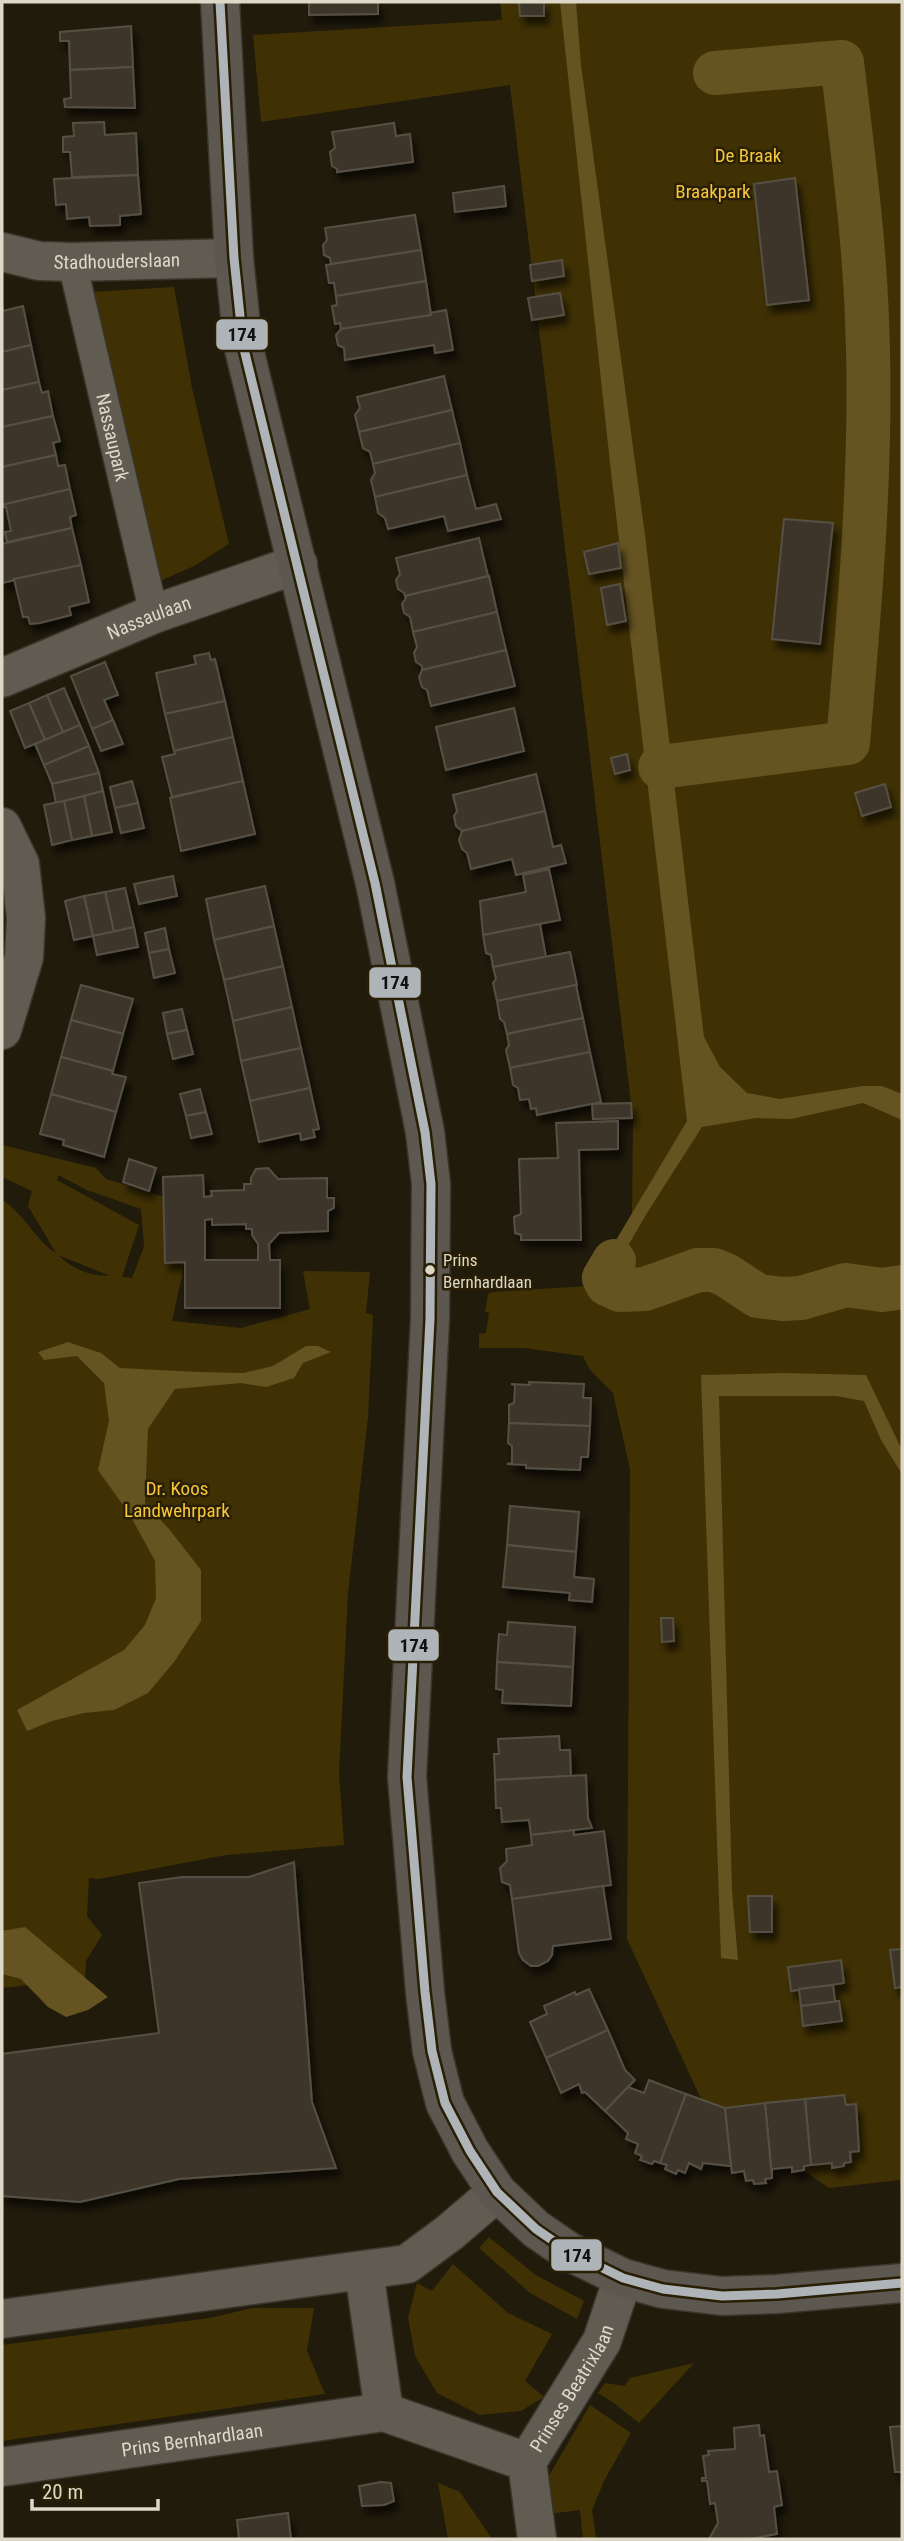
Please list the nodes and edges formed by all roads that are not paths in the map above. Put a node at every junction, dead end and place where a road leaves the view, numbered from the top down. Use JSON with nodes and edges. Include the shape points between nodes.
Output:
{"nodes":[{"id":1,"x":220,"y":2,"type":"edge"},
{"id":2,"x":2,"y":252,"type":"edge"},
{"id":3,"x":234,"y":258,"type":"junction"},
{"id":4,"x":72,"y":262,"type":"junction"},
{"id":5,"x":298,"y":564,"type":"junction"},
{"id":6,"x":154,"y":614,"type":"junction"},
{"id":7,"x":2,"y":678,"type":"edge"},
{"id":8,"x":2,"y":827,"type":"edge"},
{"id":9,"x":2,"y":1030,"type":"edge"},
{"id":10,"x":497,"y":2192,"type":"junction"},
{"id":11,"x":364,"y":2271,"type":"junction"},
{"id":12,"x":623,"y":2278,"type":"junction"},
{"id":13,"x":902,"y":2283,"type":"edge"},
{"id":14,"x":2,"y":2319,"type":"edge"},
{"id":15,"x":384,"y":2412,"type":"junction"},
{"id":16,"x":527,"y":2462,"type":"junction"},
{"id":17,"x":2,"y":2467,"type":"edge"},
{"id":18,"x":537,"y":2539,"type":"edge"}],
"edges":[{"from":1,"to":3,"type":"main road"},
{"from":2,"to":4,"type":"street","name":"Stadhouderslaan","via":[[39,261]]},
{"from":3,"to":4,"type":"street","name":"Stadhouderslaan"},
{"from":3,"to":5,"type":"main road","via":[[243,345]]},
{"from":4,"to":6,"type":"street","name":"Nassaupark"},
{"from":5,"to":6,"type":"street","name":"Nassaulaan"},
{"from":5,"to":10,"type":"main road","via":[[375,883],[425,1132],[432,1247],[407,1777],[432,2050],[445,2103]]},
{"from":6,"to":7,"type":"street","name":"Nassaulaan"},
{"from":8,"to":9,"type":"street","via":[[20,864],[26,918],[24,957]]},
{"from":10,"to":11,"type":"street","via":[[407,2264]]},
{"from":10,"to":12,"type":"main road","via":[[546,2236]]},
{"from":11,"to":14,"type":"street"},
{"from":11,"to":15,"type":"street"},
{"from":12,"to":13,"type":"main road","via":[[663,2289],[722,2296]]},
{"from":12,"to":16,"type":"street","name":"Prinses Beatrixlaan","via":[[603,2341]]},
{"from":15,"to":16,"type":"street","name":"Prins Bernhardlaan"},
{"from":15,"to":17,"type":"street","name":"Prins Bernhardlaan"},
{"from":16,"to":18,"type":"street","name":"Prinses Beatrixlaan"}]}
